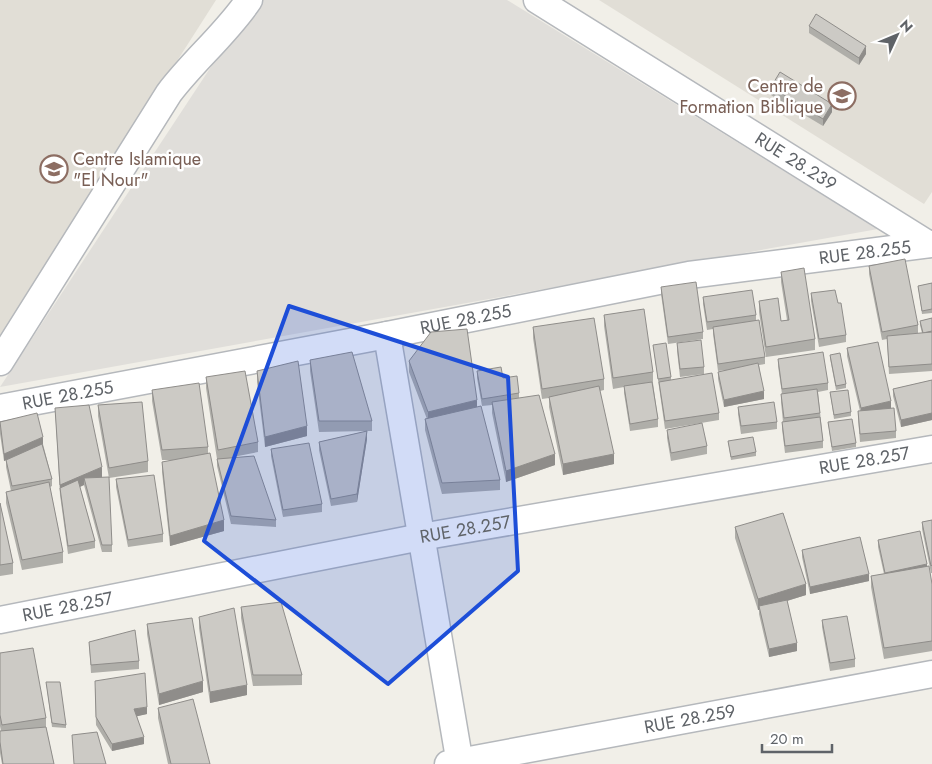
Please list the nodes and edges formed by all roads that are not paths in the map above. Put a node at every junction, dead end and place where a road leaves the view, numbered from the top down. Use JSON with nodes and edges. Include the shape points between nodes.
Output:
{"nodes":[{"id":1,"x":249,"y":0,"type":"edge"},
{"id":2,"x":537,"y":0,"type":"edge"},
{"id":3,"x":930,"y":244,"type":"edge"},
{"id":4,"x":387,"y":335,"type":"junction"},
{"id":5,"x":0,"y":362,"type":"edge"},
{"id":6,"x":0,"y":408,"type":"edge"},
{"id":7,"x":932,"y":449,"type":"edge"},
{"id":8,"x":421,"y":537,"type":"junction"},
{"id":9,"x":0,"y":620,"type":"edge"},
{"id":10,"x":932,"y":674,"type":"edge"},
{"id":11,"x":456,"y":763,"type":"edge"}],
"edges":[{"from":1,"to":5,"type":"street","via":[[169,93]]},
{"from":2,"to":3,"type":"street","name":"RUE 28.239"},
{"from":3,"to":4,"type":"street","name":"RUE 28.255","via":[[689,275]]},
{"from":4,"to":6,"type":"street","name":"RUE 28.255"},
{"from":4,"to":8,"type":"street"},
{"from":7,"to":8,"type":"street","name":"RUE 28.257"},
{"from":8,"to":9,"type":"street","name":"RUE 28.257"},
{"from":8,"to":11,"type":"street"},
{"from":10,"to":11,"type":"street","name":"RUE 28.259"}]}
